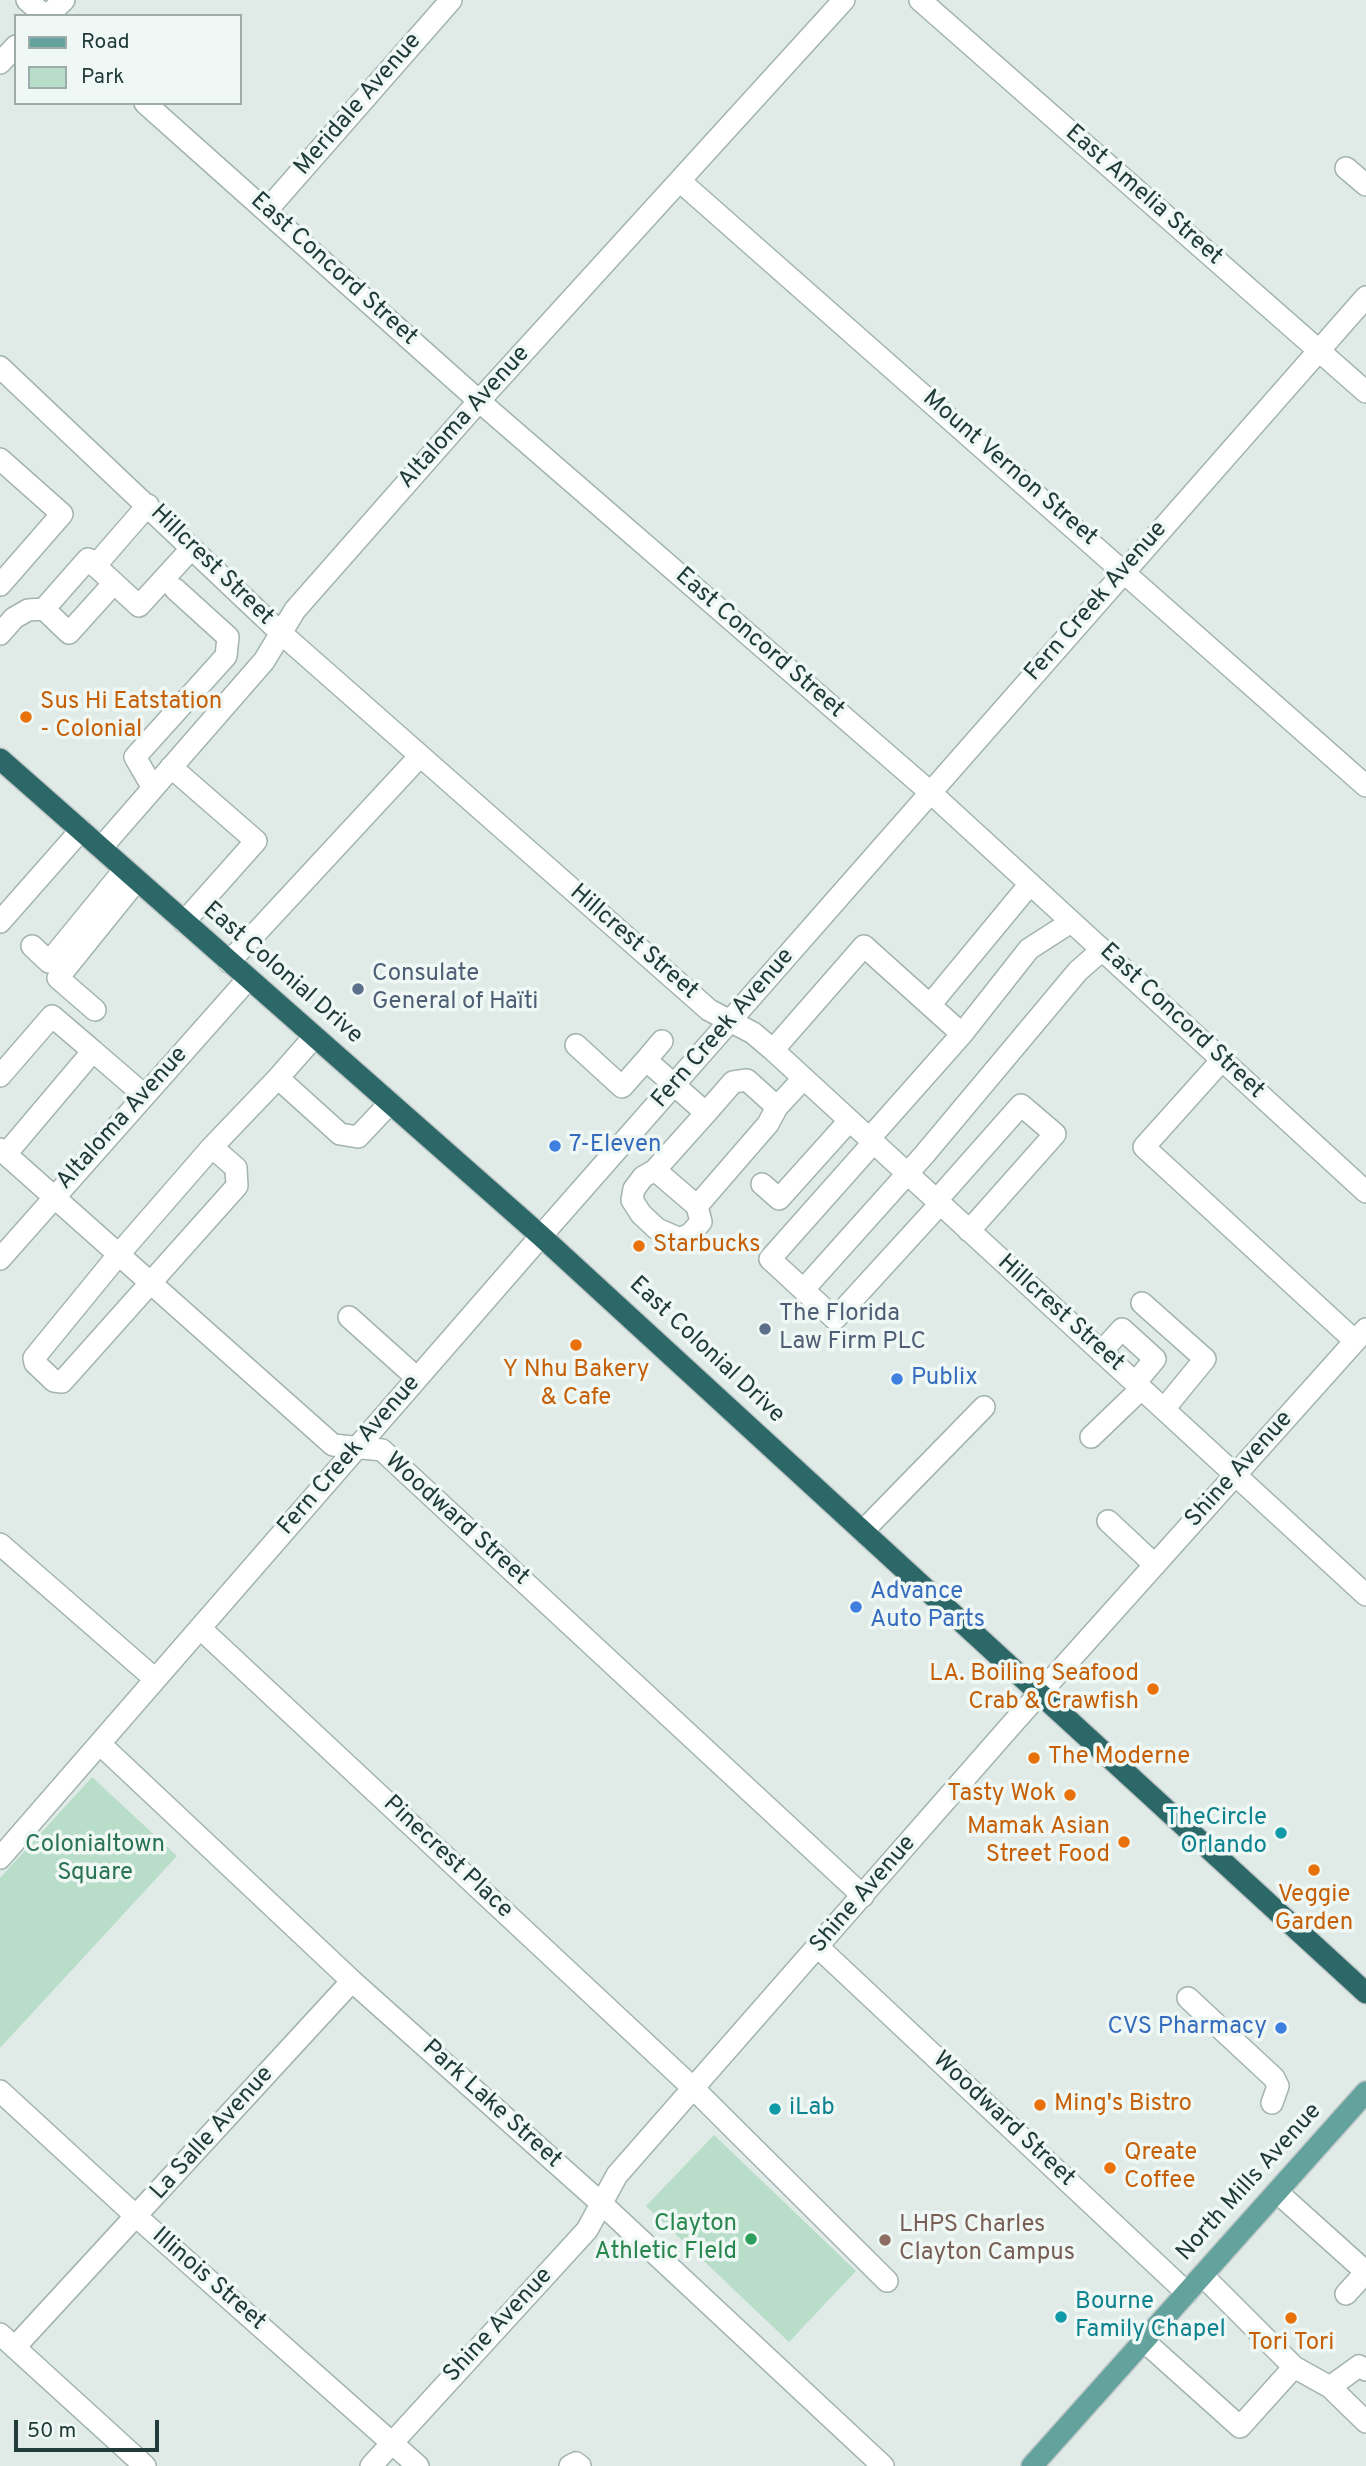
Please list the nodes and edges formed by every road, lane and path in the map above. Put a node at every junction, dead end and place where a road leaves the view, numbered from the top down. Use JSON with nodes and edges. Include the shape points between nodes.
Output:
{"nodes":[{"id":1,"x":27,"y":0,"type":"edge"},
{"id":2,"x":64,"y":0,"type":"edge"},
{"id":3,"x":451,"y":0,"type":"edge"},
{"id":4,"x":844,"y":0,"type":"edge"},
{"id":5,"x":920,"y":0,"type":"edge"},
{"id":6,"x":44,"y":14,"type":"edge"},
{"id":7,"x":48,"y":14,"type":"edge"},
{"id":8,"x":14,"y":48,"type":"edge"},
{"id":9,"x":0,"y":63,"type":"edge"},
{"id":10,"x":147,"y":105,"type":"edge"},
{"id":11,"x":1346,"y":168,"type":"dead end"},
{"id":12,"x":681,"y":182,"type":"junction"},
{"id":13,"x":1366,"y":185,"type":"edge"},
{"id":14,"x":267,"y":210,"type":"junction"},
{"id":15,"x":1366,"y":297,"type":"edge"},
{"id":16,"x":1319,"y":350,"type":"junction"},
{"id":17,"x":0,"y":368,"type":"edge"},
{"id":18,"x":1366,"y":392,"type":"edge"},
{"id":19,"x":480,"y":401,"type":"junction"},
{"id":20,"x":0,"y":459,"type":"edge"},
{"id":21,"x":148,"y":505,"type":"junction"},
{"id":22,"x":192,"y":548,"type":"junction"},
{"id":23,"x":95,"y":566,"type":"junction"},
{"id":24,"x":1125,"y":571,"type":"junction"},
{"id":25,"x":114,"y":583,"type":"junction"},
{"id":26,"x":0,"y":585,"type":"edge"},
{"id":27,"x":175,"y":589,"type":"dead end"},
{"id":28,"x":44,"y":609,"type":"junction"},
{"id":29,"x":0,"y":634,"type":"edge"},
{"id":30,"x":282,"y":634,"type":"junction"},
{"id":31,"x":226,"y":656,"type":"junction"},
{"id":32,"x":254,"y":673,"type":"junction"},
{"id":33,"x":420,"y":756,"type":"junction"},
{"id":34,"x":0,"y":759,"type":"edge"},
{"id":35,"x":171,"y":767,"type":"junction"},
{"id":36,"x":1366,"y":786,"type":"edge"},
{"id":37,"x":153,"y":788,"type":"junction"},
{"id":38,"x":930,"y":792,"type":"junction"},
{"id":39,"x":81,"y":830,"type":"junction"},
{"id":40,"x":101,"y":848,"type":"junction"},
{"id":41,"x":131,"y":875,"type":"junction"},
{"id":42,"x":1030,"y":884,"type":"junction"},
{"id":43,"x":0,"y":922,"type":"edge"},
{"id":44,"x":184,"y":922,"type":"junction"},
{"id":45,"x":1071,"y":922,"type":"junction"},
{"id":46,"x":32,"y":946,"type":"dead end"},
{"id":47,"x":1102,"y":950,"type":"junction"},
{"id":48,"x":229,"y":962,"type":"junction"},
{"id":49,"x":248,"y":979,"type":"junction"},
{"id":50,"x":930,"y":1005,"type":"junction"},
{"id":51,"x":95,"y":1010,"type":"dead end"},
{"id":52,"x":732,"y":1022,"type":"junction"},
{"id":53,"x":962,"y":1034,"type":"junction"},
{"id":54,"x":314,"y":1037,"type":"junction"},
{"id":55,"x":662,"y":1041,"type":"dead end"},
{"id":56,"x":576,"y":1045,"type":"dead end"},
{"id":57,"x":773,"y":1050,"type":"junction"},
{"id":58,"x":93,"y":1051,"type":"junction"},
{"id":59,"x":646,"y":1060,"type":"junction"},
{"id":60,"x":1222,"y":1060,"type":"junction"},
{"id":61,"x":0,"y":1076,"type":"edge"},
{"id":62,"x":278,"y":1078,"type":"junction"},
{"id":63,"x":803,"y":1079,"type":"junction"},
{"id":64,"x":674,"y":1085,"type":"junction"},
{"id":65,"x":144,"y":1096,"type":"junction"},
{"id":66,"x":390,"y":1103,"type":"junction"},
{"id":67,"x":777,"y":1107,"type":"junction"},
{"id":68,"x":706,"y":1113,"type":"junction"},
{"id":69,"x":849,"y":1121,"type":"junction"},
{"id":70,"x":871,"y":1141,"type":"junction"},
{"id":71,"x":212,"y":1147,"type":"junction"},
{"id":72,"x":3,"y":1152,"type":"edge"},
{"id":73,"x":655,"y":1170,"type":"junction"},
{"id":74,"x":906,"y":1173,"type":"junction"},
{"id":75,"x":762,"y":1184,"type":"dead end"},
{"id":76,"x":1366,"y":1192,"type":"edge"},
{"id":77,"x":54,"y":1196,"type":"junction"},
{"id":78,"x":938,"y":1202,"type":"junction"},
{"id":79,"x":697,"y":1206,"type":"junction"},
{"id":80,"x":969,"y":1231,"type":"junction"},
{"id":81,"x":541,"y":1236,"type":"junction"},
{"id":82,"x":119,"y":1254,"type":"junction"},
{"id":83,"x":0,"y":1259,"type":"edge"},
{"id":84,"x":149,"y":1281,"type":"junction"},
{"id":85,"x":804,"y":1289,"type":"junction"},
{"id":86,"x":1142,"y":1303,"type":"dead end"},
{"id":87,"x":349,"y":1317,"type":"dead end"},
{"id":88,"x":1361,"y":1335,"type":"edge"},
{"id":89,"x":1101,"y":1352,"type":"junction"},
{"id":90,"x":417,"y":1378,"type":"junction"},
{"id":91,"x":1138,"y":1386,"type":"junction"},
{"id":92,"x":984,"y":1407,"type":"dead end"},
{"id":93,"x":1164,"y":1409,"type":"junction"},
{"id":94,"x":1091,"y":1437,"type":"dead end"},
{"id":95,"x":357,"y":1448,"type":"junction"},
{"id":96,"x":1237,"y":1475,"type":"junction"},
{"id":97,"x":1108,"y":1521,"type":"dead end"},
{"id":98,"x":863,"y":1531,"type":"junction"},
{"id":99,"x":0,"y":1544,"type":"edge"},
{"id":100,"x":1155,"y":1565,"type":"junction"},
{"id":101,"x":1366,"y":1595,"type":"edge"},
{"id":102,"x":201,"y":1629,"type":"junction"},
{"id":103,"x":155,"y":1679,"type":"junction"},
{"id":104,"x":1039,"y":1694,"type":"junction"},
{"id":105,"x":100,"y":1744,"type":"junction"},
{"id":106,"x":0,"y":1858,"type":"edge"},
{"id":107,"x":863,"y":1896,"type":"junction"},
{"id":108,"x":818,"y":1947,"type":"junction"},
{"id":109,"x":352,"y":1981,"type":"junction"},
{"id":110,"x":1366,"y":1993,"type":"edge"},
{"id":111,"x":1188,"y":1998,"type":"dead end"},
{"id":112,"x":693,"y":2088,"type":"junction"},
{"id":113,"x":0,"y":2091,"type":"edge"},
{"id":114,"x":1366,"y":2092,"type":"edge"},
{"id":115,"x":1272,"y":2103,"type":"dead end"},
{"id":116,"x":1277,"y":2192,"type":"junction"},
{"id":117,"x":602,"y":2204,"type":"junction"},
{"id":118,"x":137,"y":2217,"type":"junction"},
{"id":119,"x":1203,"y":2276,"type":"junction"},
{"id":120,"x":887,"y":2281,"type":"dead end"},
{"id":121,"x":1188,"y":2293,"type":"junction"},
{"id":122,"x":1346,"y":2294,"type":"dead end"},
{"id":123,"x":7,"y":2341,"type":"edge"},
{"id":124,"x":1144,"y":2341,"type":"junction"},
{"id":125,"x":1294,"y":2367,"type":"junction"},
{"id":126,"x":1366,"y":2370,"type":"edge"},
{"id":127,"x":1330,"y":2387,"type":"junction"},
{"id":128,"x":1366,"y":2422,"type":"edge"},
{"id":129,"x":392,"y":2442,"type":"junction"},
{"id":130,"x":145,"y":2466,"type":"edge"},
{"id":131,"x":371,"y":2466,"type":"edge"},
{"id":132,"x":418,"y":2466,"type":"edge"},
{"id":133,"x":570,"y":2466,"type":"edge"},
{"id":134,"x":580,"y":2466,"type":"edge"},
{"id":135,"x":883,"y":2466,"type":"edge"},
{"id":136,"x":1032,"y":2466,"type":"edge"}],
"edges":[{"from":1,"to":6,"type":"street"},
{"from":2,"to":7,"type":"street"},
{"from":3,"to":14,"type":"street","name":"Meridale Avenue"},
{"from":4,"to":12,"type":"street","name":"Altaloma Avenue"},
{"from":5,"to":16,"type":"street","name":"East Amelia Street"},
{"from":8,"to":9,"type":"street"},
{"from":10,"to":14,"type":"street","name":"East Concord Street"},
{"from":11,"to":13,"type":"street"},
{"from":12,"to":19,"type":"street","name":"Altaloma Avenue"},
{"from":12,"to":24,"type":"street","name":"Mount Vernon Street"},
{"from":14,"to":19,"type":"street","name":"East Concord Street"},
{"from":15,"to":16,"type":"street","name":"Fern Creek Avenue"},
{"from":16,"to":18,"type":"street","name":"East Amelia Street"},
{"from":16,"to":24,"type":"street","name":"Fern Creek Avenue"},
{"from":17,"to":21,"type":"street","name":"Hillcrest Street"},
{"from":19,"to":30,"type":"street","name":"Altaloma Avenue","via":[[295,610]]},
{"from":19,"to":38,"type":"street","name":"East Concord Street"},
{"from":20,"to":26,"type":"street","via":[[62,514]]},
{"from":21,"to":22,"type":"street","name":"Hillcrest Street"},
{"from":21,"to":23,"type":"street"},
{"from":22,"to":25,"type":"street","via":[[139,606]]},
{"from":22,"to":30,"type":"street","name":"Hillcrest Street"},
{"from":23,"to":25,"type":"street"},
{"from":23,"to":28,"type":"street","via":[[88,559]]},
{"from":24,"to":36,"type":"street","name":"Mount Vernon Street"},
{"from":24,"to":38,"type":"street","name":"Fern Creek Avenue"},
{"from":25,"to":28,"type":"street","via":[[69,633]]},
{"from":27,"to":31,"type":"street","via":[[228,637]]},
{"from":28,"to":29,"type":"street","via":[[29,610]]},
{"from":30,"to":32,"type":"street","name":"Altaloma Avenue"},
{"from":30,"to":33,"type":"street","name":"Hillcrest Street"},
{"from":31,"to":32,"type":"street"},
{"from":31,"to":37,"type":"street","via":[[135,757]]},
{"from":32,"to":35,"type":"street","name":"Altaloma Avenue"},
{"from":33,"to":48,"type":"street"},
{"from":33,"to":52,"type":"street","name":"Hillcrest Street","via":[[709,1010]]},
{"from":34,"to":39,"type":"highway","name":"East Colonial Drive"},
{"from":35,"to":37,"type":"street","name":"Altaloma Avenue"},
{"from":35,"to":44,"type":"street","via":[[256,842]]},
{"from":37,"to":40,"type":"street","name":"Altaloma Avenue"},
{"from":38,"to":42,"type":"street","name":"East Concord Street"},
{"from":38,"to":52,"type":"street","name":"Fern Creek Avenue"},
{"from":39,"to":40,"type":"highway","name":"East Colonial Drive"},
{"from":39,"to":43,"type":"street"},
{"from":40,"to":41,"type":"highway","name":"East Colonial Drive"},
{"from":41,"to":44,"type":"highway","name":"East Colonial Drive"},
{"from":41,"to":46,"type":"street","via":[[49,962]]},
{"from":41,"to":51,"type":"street","via":[[58,978]]},
{"from":42,"to":45,"type":"street","name":"East Concord Street"},
{"from":42,"to":50,"type":"street"},
{"from":44,"to":48,"type":"highway","name":"East Colonial Drive"},
{"from":45,"to":47,"type":"street","name":"East Concord Street"},
{"from":45,"to":53,"type":"street","via":[[1029,949]]},
{"from":47,"to":60,"type":"street","name":"East Concord Street"},
{"from":47,"to":74,"type":"street","via":[[1078,971]]},
{"from":48,"to":49,"type":"highway","name":"East Colonial Drive"},
{"from":49,"to":54,"type":"highway","name":"East Colonial Drive"},
{"from":49,"to":65,"type":"street","name":"Altaloma Avenue"},
{"from":50,"to":53,"type":"street"},
{"from":50,"to":57,"type":"street","via":[[863,946]]},
{"from":52,"to":57,"type":"street","name":"Hillcrest Street"},
{"from":52,"to":64,"type":"street","name":"Fern Creek Avenue"},
{"from":53,"to":70,"type":"street"},
{"from":54,"to":62,"type":"street"},
{"from":54,"to":66,"type":"highway","name":"East Colonial Drive"},
{"from":55,"to":59,"type":"street"},
{"from":56,"to":59,"type":"street","via":[[622,1087]]},
{"from":57,"to":63,"type":"street","name":"Hillcrest Street"},
{"from":58,"to":61,"type":"street","via":[[52,1016]]},
{"from":58,"to":65,"type":"street"},
{"from":58,"to":72,"type":"street"},
{"from":59,"to":64,"type":"street"},
{"from":60,"to":76,"type":"street","name":"East Concord Street"},
{"from":60,"to":88,"type":"street","via":[[1144,1147]]},
{"from":62,"to":66,"type":"street","via":[[340,1133],[358,1137]]},
{"from":62,"to":71,"type":"street"},
{"from":63,"to":67,"type":"street"},
{"from":63,"to":69,"type":"street","name":"Hillcrest Street"},
{"from":64,"to":68,"type":"street"},
{"from":64,"to":81,"type":"street","name":"Fern Creek Avenue"},
{"from":65,"to":77,"type":"street","name":"Altaloma Avenue"},
{"from":66,"to":81,"type":"highway","name":"East Colonial Drive"},
{"from":67,"to":68,"type":"street","via":[[747,1080],[740,1080]]},
{"from":67,"to":79,"type":"street","via":[[768,1124]]},
{"from":68,"to":73,"type":"street"},
{"from":69,"to":70,"type":"street","name":"Hillcrest Street"},
{"from":69,"to":75,"type":"street","via":[[814,1145],[779,1199]]},
{"from":70,"to":74,"type":"street","name":"Hillcrest Street"},
{"from":70,"to":85,"type":"street","via":[[770,1259]]},
{"from":71,"to":82,"type":"street"},
{"from":71,"to":84,"type":"street","via":[[236,1168],[237,1186]]},
{"from":72,"to":77,"type":"street","name":"Woodward Street"},
{"from":73,"to":79,"type":"street"},
{"from":73,"to":79,"type":"street","via":[[643,1177],[632,1200],[657,1229],[680,1239],[690,1234],[701,1222]]},
{"from":74,"to":78,"type":"street","name":"Hillcrest Street"},
{"from":74,"to":85,"type":"street"},
{"from":77,"to":82,"type":"street","name":"Woodward Street"},
{"from":77,"to":83,"type":"street","name":"Altaloma Avenue"},
{"from":78,"to":80,"type":"street","name":"Hillcrest Street"},
{"from":78,"to":80,"type":"street","via":[[1021,1104],[1055,1134]]},
{"from":78,"to":85,"type":"street","via":[[835,1319]]},
{"from":80,"to":89,"type":"street","name":"Hillcrest Street"},
{"from":81,"to":90,"type":"street","name":"Fern Creek Avenue"},
{"from":81,"to":98,"type":"highway","name":"East Colonial Drive"},
{"from":82,"to":84,"type":"street","name":"Woodward Street"},
{"from":82,"to":84,"type":"street","via":[[34,1358],[54,1381],[62,1382]]},
{"from":84,"to":95,"type":"street","name":"Woodward Street","via":[[333,1445]]},
{"from":86,"to":93,"type":"street","via":[[1205,1359]]},
{"from":87,"to":90,"type":"street"},
{"from":88,"to":96,"type":"street","name":"Shine Avenue"},
{"from":89,"to":91,"type":"street","name":"Hillcrest Street"},
{"from":89,"to":91,"type":"street","via":[[1122,1329],[1155,1360]]},
{"from":90,"to":95,"type":"street","name":"Fern Creek Avenue"},
{"from":91,"to":93,"type":"street","name":"Hillcrest Street"},
{"from":91,"to":94,"type":"street"},
{"from":92,"to":98,"type":"street"},
{"from":93,"to":96,"type":"street","name":"Hillcrest Street"},
{"from":95,"to":102,"type":"street","name":"Fern Creek Avenue"},
{"from":95,"to":107,"type":"street","name":"Woodward Street","via":[[382,1450]]},
{"from":96,"to":100,"type":"street","name":"Shine Avenue"},
{"from":96,"to":101,"type":"street","name":"Hillcrest Street"},
{"from":97,"to":100,"type":"street"},
{"from":98,"to":104,"type":"highway","name":"East Colonial Drive"},
{"from":99,"to":103,"type":"street"},
{"from":100,"to":104,"type":"street","name":"Shine Avenue"},
{"from":102,"to":103,"type":"street","name":"Fern Creek Avenue"},
{"from":102,"to":112,"type":"street","name":"Pinecrest Place"},
{"from":103,"to":105,"type":"street","name":"Fern Creek Avenue"},
{"from":104,"to":107,"type":"street","name":"Shine Avenue"},
{"from":104,"to":110,"type":"highway","name":"East Colonial Drive"},
{"from":105,"to":106,"type":"street","name":"Fern Creek Avenue"},
{"from":105,"to":109,"type":"street","name":"Park Lake Street"},
{"from":107,"to":108,"type":"street","name":"Shine Avenue"},
{"from":108,"to":112,"type":"street","name":"Shine Avenue"},
{"from":108,"to":121,"type":"street","name":"Woodward Street"},
{"from":109,"to":117,"type":"street","name":"Park Lake Street"},
{"from":109,"to":118,"type":"street","name":"La Salle Avenue"},
{"from":111,"to":115,"type":"street","via":[[1275,2078],[1278,2086]]},
{"from":112,"to":117,"type":"street","name":"Shine Avenue","via":[[617,2175]]},
{"from":112,"to":120,"type":"street","name":"Pinecrest Place"},
{"from":113,"to":118,"type":"street","name":"Illinois Street"},
{"from":114,"to":116,"type":"main road","name":"North Mills Avenue"},
{"from":116,"to":119,"type":"main road","name":"North Mills Avenue"},
{"from":116,"to":122,"type":"street","via":[[1366,2272]]},
{"from":117,"to":129,"type":"street","name":"Shine Avenue","via":[[587,2231]]},
{"from":117,"to":135,"type":"street","name":"Park Lake Street"},
{"from":118,"to":123,"type":"street","name":"La Salle Avenue"},
{"from":118,"to":129,"type":"street","name":"Illinois Street"},
{"from":119,"to":121,"type":"main road","name":"North Mills Avenue"},
{"from":119,"to":125,"type":"street"},
{"from":121,"to":124,"type":"main road","name":"North Mills Avenue"},
{"from":123,"to":130,"type":"street"},
{"from":124,"to":125,"type":"street","via":[[1240,2427]]},
{"from":124,"to":136,"type":"main road","name":"North Mills Avenue"},
{"from":125,"to":127,"type":"street"},
{"from":126,"to":127,"type":"street","via":[[1359,2366]]},
{"from":127,"to":128,"type":"street"},
{"from":129,"to":131,"type":"street","name":"Shine Avenue"},
{"from":129,"to":132,"type":"street","name":"Illinois Street"},
{"from":133,"to":134,"type":"street"}]}
